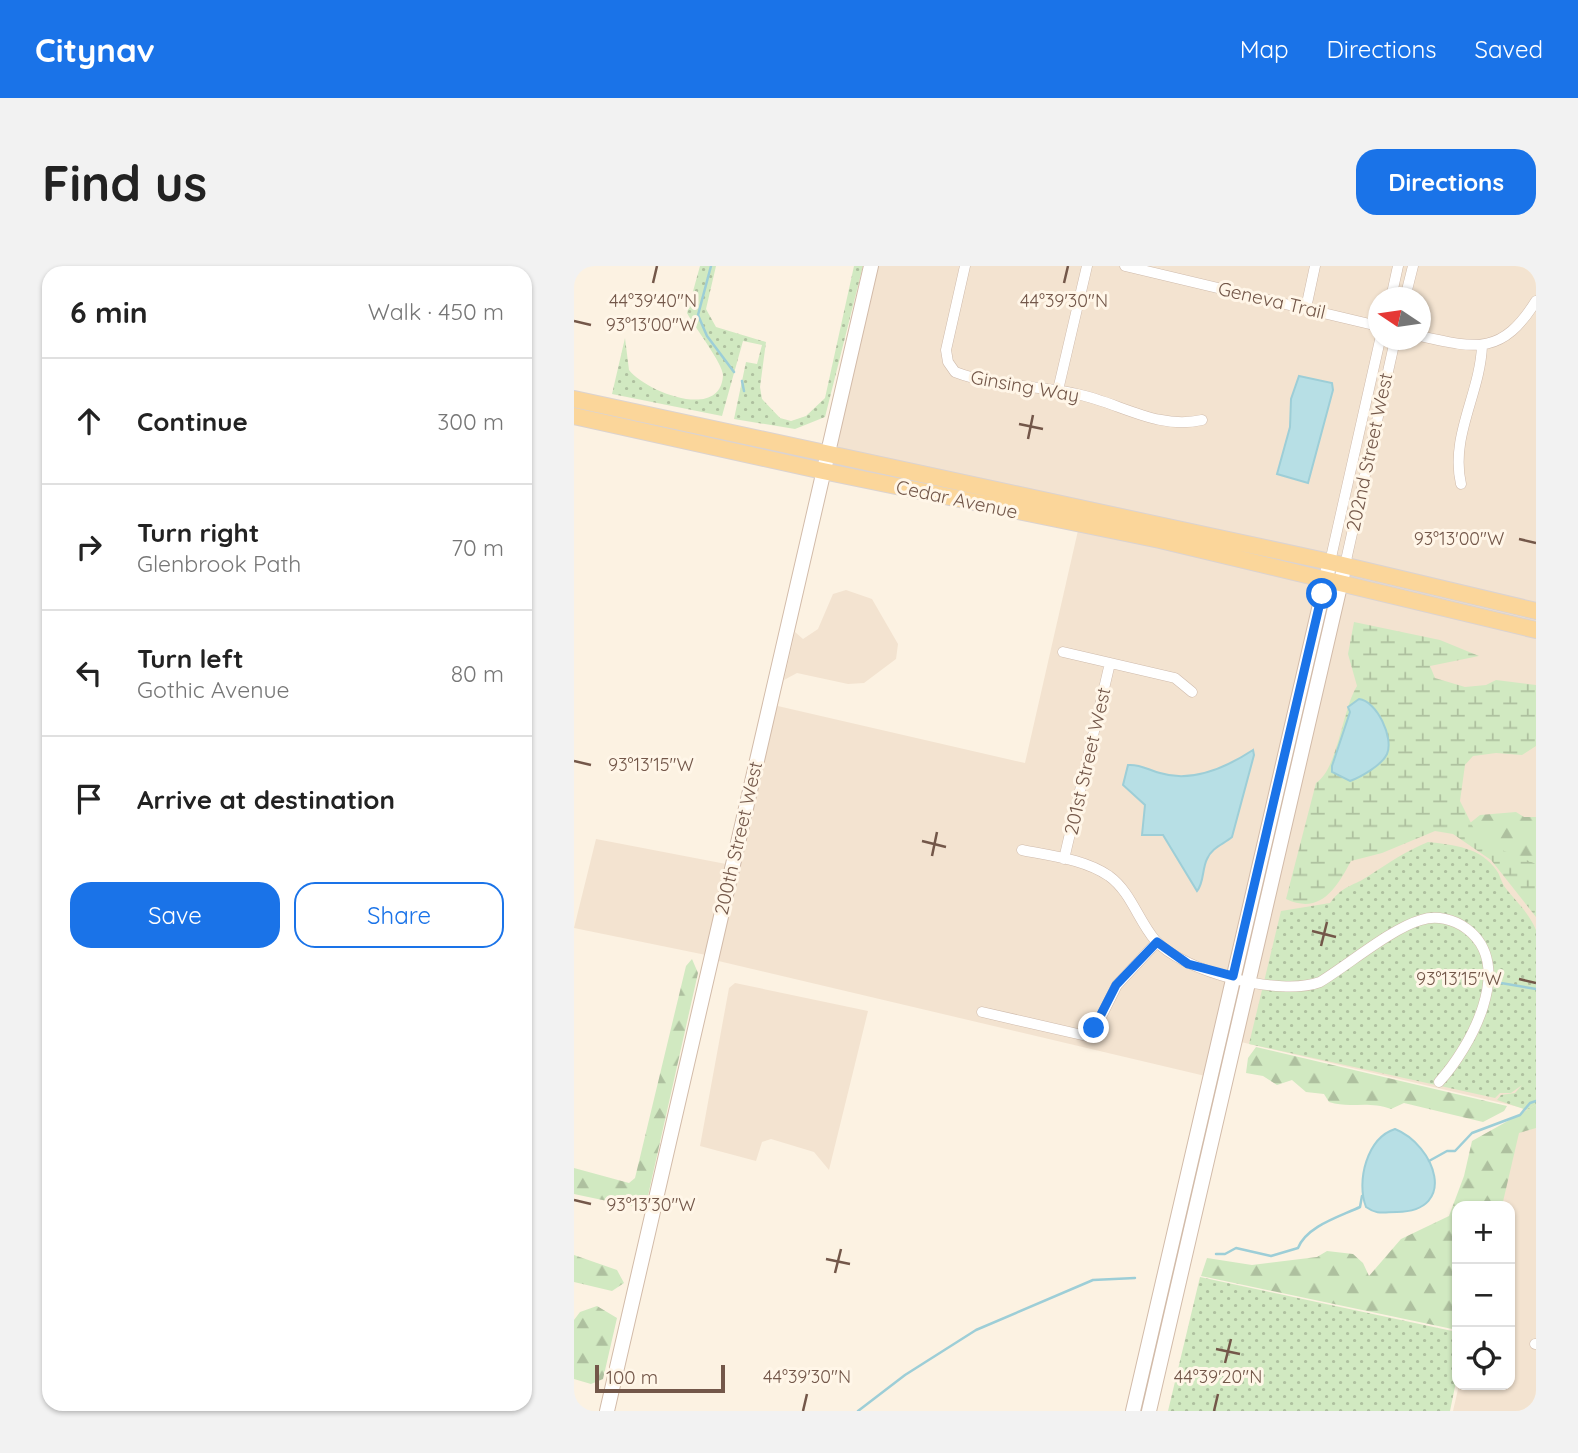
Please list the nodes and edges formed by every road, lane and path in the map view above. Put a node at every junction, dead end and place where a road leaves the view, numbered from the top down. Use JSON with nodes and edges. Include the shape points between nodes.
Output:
{"nodes":[{"id":1,"x":872,"y":266,"type":"edge"},
{"id":2,"x":965,"y":266,"type":"edge"},
{"id":3,"x":1087,"y":266,"type":"edge"},
{"id":4,"x":1125,"y":266,"type":"edge"},
{"id":5,"x":1315,"y":266,"type":"edge"},
{"id":6,"x":1398,"y":266,"type":"edge"},
{"id":7,"x":1413,"y":266,"type":"edge"},
{"id":8,"x":1393,"y":287,"type":"edge"},
{"id":9,"x":1408,"y":287,"type":"edge"},
{"id":10,"x":1536,"y":301,"type":"edge"},
{"id":11,"x":1306,"y":308,"type":"junction"},
{"id":12,"x":1368,"y":324,"type":"edge"},
{"id":13,"x":1431,"y":339,"type":"edge"},
{"id":14,"x":1482,"y":346,"type":"junction"},
{"id":15,"x":1378,"y":350,"type":"edge"},
{"id":16,"x":1392,"y":350,"type":"edge"},
{"id":17,"x":1058,"y":390,"type":"junction"},
{"id":18,"x":574,"y":399,"type":"edge"},
{"id":19,"x":574,"y":416,"type":"edge"},
{"id":20,"x":1202,"y":420,"type":"dead end"},
{"id":21,"x":827,"y":453,"type":"junction"},
{"id":22,"x":823,"y":471,"type":"junction"},
{"id":23,"x":1461,"y":484,"type":"dead end"},
{"id":24,"x":1337,"y":564,"type":"junction"},
{"id":25,"x":1333,"y":581,"type":"junction"},
{"id":26,"x":1536,"y":611,"type":"edge"},
{"id":27,"x":1536,"y":630,"type":"edge"},
{"id":28,"x":1063,"y":652,"type":"dead end"},
{"id":29,"x":1110,"y":663,"type":"junction"},
{"id":30,"x":1192,"y":692,"type":"dead end"},
{"id":31,"x":1022,"y":850,"type":"dead end"},
{"id":32,"x":1064,"y":859,"type":"junction"},
{"id":33,"x":1157,"y":942,"type":"junction"},
{"id":34,"x":1233,"y":976,"type":"junction"},
{"id":35,"x":1248,"y":980,"type":"junction"},
{"id":36,"x":982,"y":1012,"type":"dead end"},
{"id":37,"x":1438,"y":1082,"type":"dead end"},
{"id":38,"x":607,"y":1411,"type":"edge"},
{"id":39,"x":1133,"y":1411,"type":"edge"},
{"id":40,"x":1149,"y":1411,"type":"edge"}],
"edges":[{"from":1,"to":21,"type":"main road","name":"200th Street West"},
{"from":2,"to":17,"type":"street","name":"Ginsing Way","via":[[947,344],[950,367],[1015,387]]},
{"from":3,"to":17,"type":"street"},
{"from":4,"to":11,"type":"street","name":"Geneva Trail"},
{"from":5,"to":11,"type":"street"},
{"from":6,"to":8,"type":"street"},
{"from":7,"to":9,"type":"street"},
{"from":10,"to":14,"type":"street","via":[[1512,333]]},
{"from":11,"to":12,"type":"street","name":"Geneva Trail"},
{"from":13,"to":14,"type":"street"},
{"from":14,"to":23,"type":"street","via":[[1478,380],[1459,441]]},
{"from":15,"to":24,"type":"street","name":"202nd Street West"},
{"from":16,"to":24,"type":"street","name":"202nd Street West"},
{"from":17,"to":20,"type":"street","name":"Ginsing Way","via":[[1163,421],[1185,424]]},
{"from":18,"to":21,"type":"main road","name":"Cedar Avenue"},
{"from":19,"to":22,"type":"main road","name":"Cedar Avenue"},
{"from":21,"to":22,"type":"main road","name":"200th Street West"},
{"from":21,"to":24,"type":"main road","name":"Cedar Avenue"},
{"from":22,"to":25,"type":"main road","name":"Cedar Avenue","via":[[1160,540]]},
{"from":22,"to":38,"type":"main road","name":"200th Street West"},
{"from":24,"to":25,"type":"main road"},
{"from":24,"to":26,"type":"main road","name":"Cedar Avenue"},
{"from":25,"to":27,"type":"main road","name":"Cedar Avenue"},
{"from":25,"to":34,"type":"main road"},
{"from":25,"to":35,"type":"main road"},
{"from":28,"to":29,"type":"street"},
{"from":29,"to":30,"type":"street","via":[[1175,678]]},
{"from":29,"to":32,"type":"street","name":"201st Street West"},
{"from":31,"to":32,"type":"street"},
{"from":32,"to":33,"type":"street","via":[[1101,871],[1119,885]]},
{"from":33,"to":34,"type":"street","via":[[1188,964]]},
{"from":33,"to":36,"type":"street","via":[[1116,985],[1091,1037]]},
{"from":34,"to":35,"type":"street"},
{"from":34,"to":39,"type":"main road"},
{"from":35,"to":37,"type":"street","via":[[1308,987],[1422,919],[1462,925],[1481,944],[1488,980],[1471,1038]]},
{"from":35,"to":40,"type":"main road"}]}
